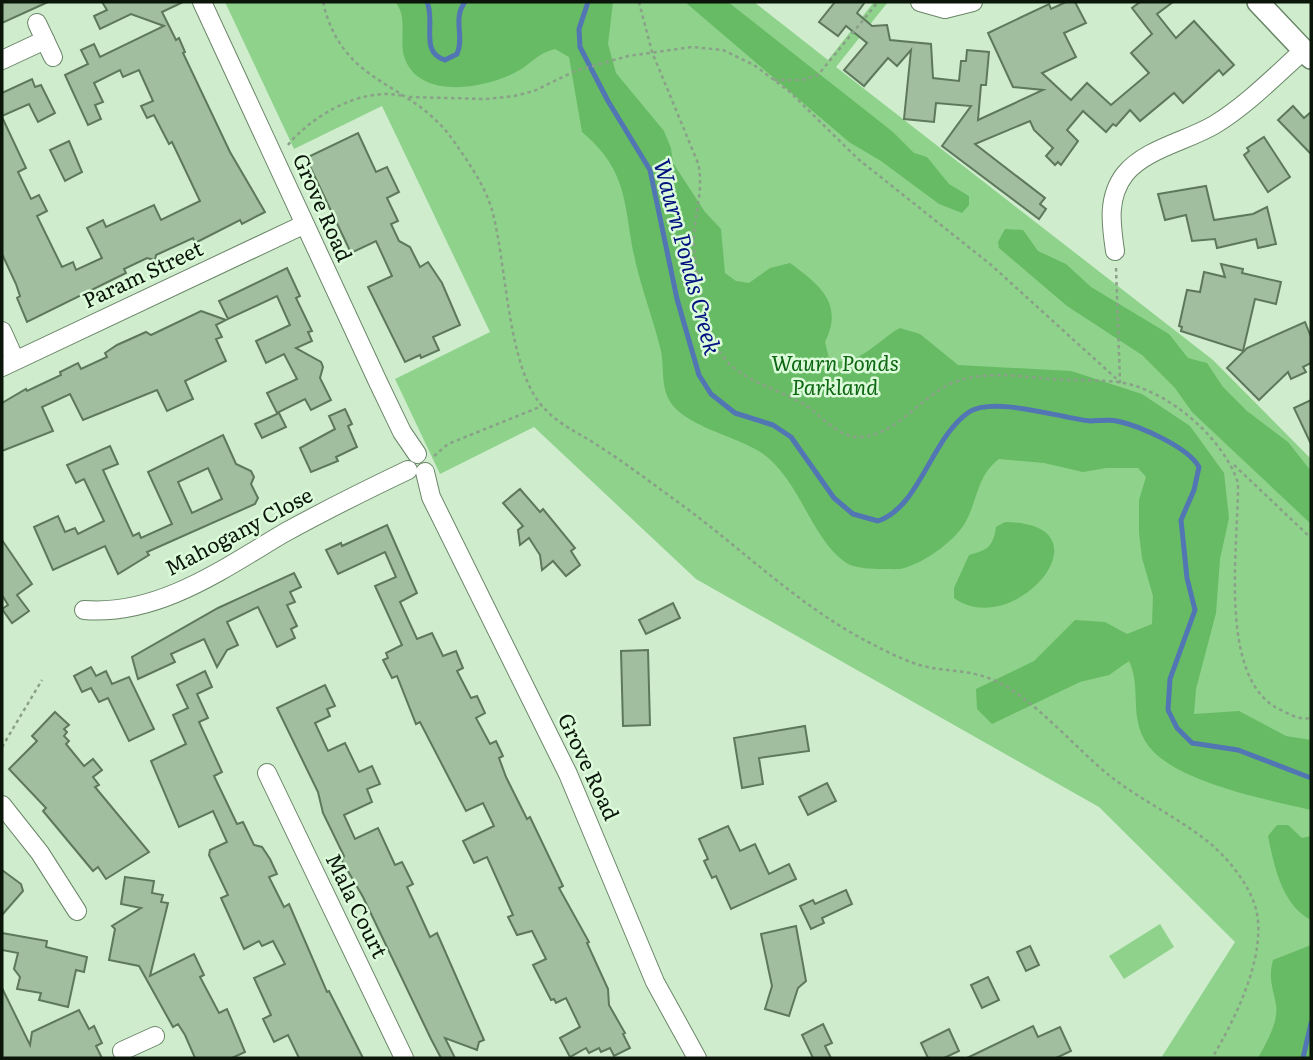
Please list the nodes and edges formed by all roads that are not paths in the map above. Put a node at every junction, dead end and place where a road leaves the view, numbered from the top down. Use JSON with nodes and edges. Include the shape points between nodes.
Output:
{"nodes":[{"id":1,"x":202,"y":2,"type":"edge"},
{"id":2,"x":920,"y":2,"type":"edge"},
{"id":3,"x":973,"y":2,"type":"edge"},
{"id":4,"x":1258,"y":2,"type":"edge"},
{"id":5,"x":37,"y":23,"type":"dead end"},
{"id":6,"x":45,"y":40,"type":"junction"},
{"id":7,"x":1308,"y":54,"type":"edge"},
{"id":8,"x":53,"y":57,"type":"dead end"},
{"id":9,"x":2,"y":60,"type":"edge"},
{"id":10,"x":303,"y":225,"type":"junction"},
{"id":11,"x":1115,"y":251,"type":"road end"},
{"id":12,"x":2,"y":331,"type":"edge"},
{"id":13,"x":9,"y":363,"type":"edge"},
{"id":14,"x":416,"y":465,"type":"junction"},
{"id":15,"x":84,"y":610,"type":"dead end"},
{"id":16,"x":267,"y":773,"type":"dead end"},
{"id":17,"x":2,"y":805,"type":"edge"},
{"id":18,"x":77,"y":911,"type":"dead end"},
{"id":19,"x":147,"y":1046,"type":"edge"},
{"id":20,"x":122,"y":1051,"type":"dead end"},
{"id":21,"x":404,"y":1058,"type":"edge"},
{"id":22,"x":697,"y":1058,"type":"edge"}],
"edges":[{"from":1,"to":10,"type":"street","name":"Grove Road"},
{"from":2,"to":3,"type":"street","via":[[945,9]]},
{"from":4,"to":7,"type":"street"},
{"from":5,"to":6,"type":"street"},
{"from":6,"to":8,"type":"street"},
{"from":6,"to":9,"type":"street"},
{"from":7,"to":11,"type":"street","via":[[1236,110],[1125,173],[1111,207]]},
{"from":10,"to":13,"type":"street","name":"Param Street"},
{"from":10,"to":14,"type":"street","name":"Grove Road"},
{"from":12,"to":13,"type":"street"},
{"from":14,"to":15,"type":"street","name":"Mahogany Close","via":[[186,589],[122,610]]},
{"from":14,"to":22,"type":"street","name":"Grove Road","via":[[568,774],[655,982]]},
{"from":16,"to":21,"type":"street","name":"Mala Court"},
{"from":17,"to":18,"type":"street"},
{"from":19,"to":20,"type":"street"}]}
